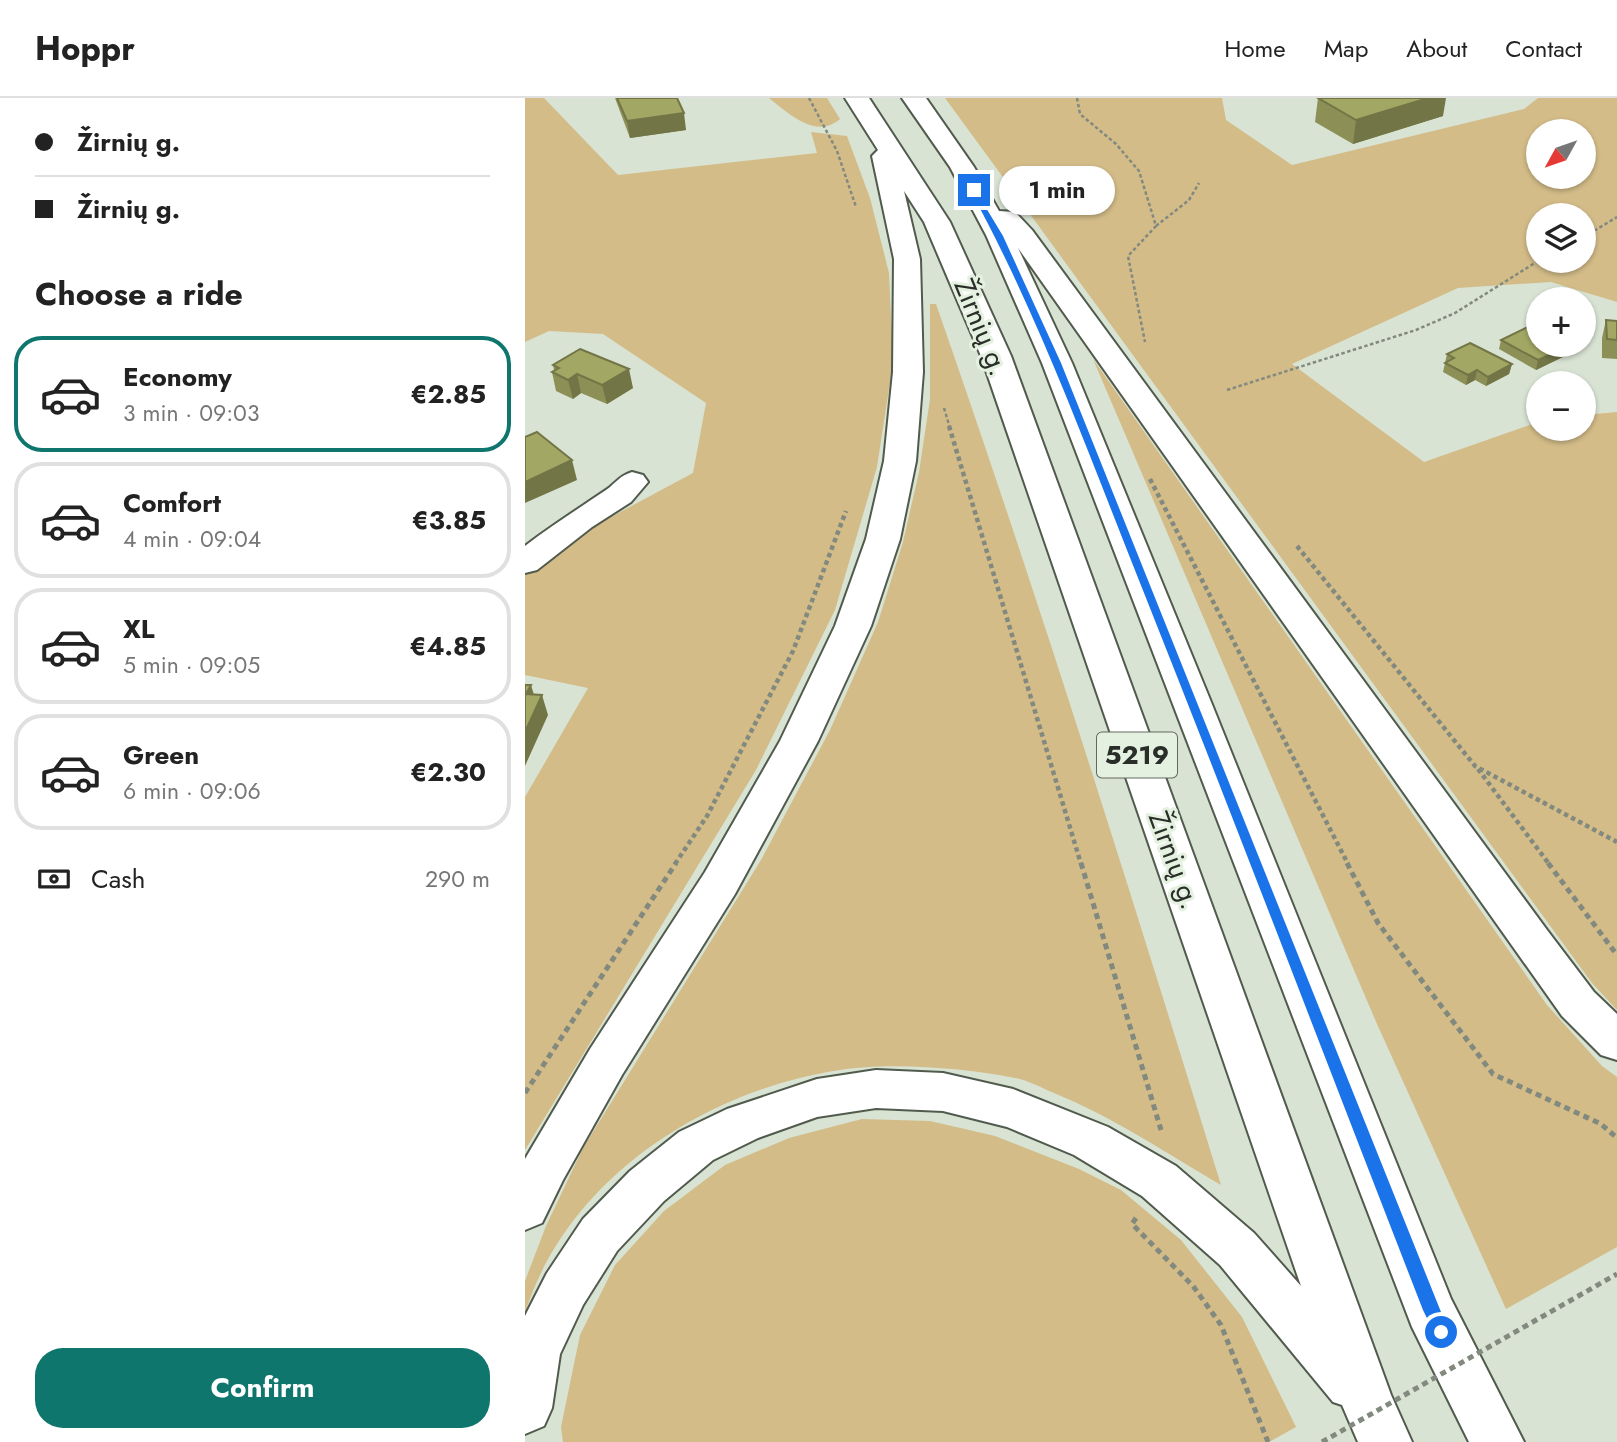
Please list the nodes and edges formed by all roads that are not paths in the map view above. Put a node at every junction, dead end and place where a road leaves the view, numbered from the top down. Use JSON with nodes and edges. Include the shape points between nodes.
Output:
{"nodes":[{"id":1,"x":914,"y":98,"type":"edge"},
{"id":2,"x":867,"y":111,"type":"edge"},
{"id":3,"x":962,"y":167,"type":"junction"},
{"id":4,"x":632,"y":482,"type":"dead end"},
{"id":5,"x":525,"y":563,"type":"edge"},
{"id":6,"x":1617,"y":1042,"type":"edge"},
{"id":7,"x":525,"y":1208,"type":"edge"},
{"id":8,"x":525,"y":1408,"type":"edge"},
{"id":9,"x":1376,"y":1422,"type":"edge"},
{"id":10,"x":1497,"y":1442,"type":"edge"}],
"edges":[{"from":1,"to":3,"type":"main road","name":"Žirnių g.","number":"5219"},
{"from":2,"to":7,"type":"main road","via":[[907,259],[908,372],[900,461],[883,539],[853,626],[799,741],[720,883],[606,1062]]},
{"from":2,"to":9,"type":"main road","name":"Žirnių g.","number":"5219","via":[[937,222],[996,356]]},
{"from":3,"to":6,"type":"main road","via":[[1023,236],[1578,1004]]},
{"from":3,"to":10,"type":"main road","name":"Žirnių g.","number":"5219","via":[[999,236],[1056,363],[1430,1310]]},
{"from":4,"to":5,"type":"main road"},
{"from":8,"to":9,"type":"main road","via":[[534,1352],[565,1289],[600,1235],[647,1186],[696,1146],[743,1123],[817,1098],[876,1089],[943,1092],[1013,1109],[1091,1141],[1159,1181],[1237,1249]]}]}
